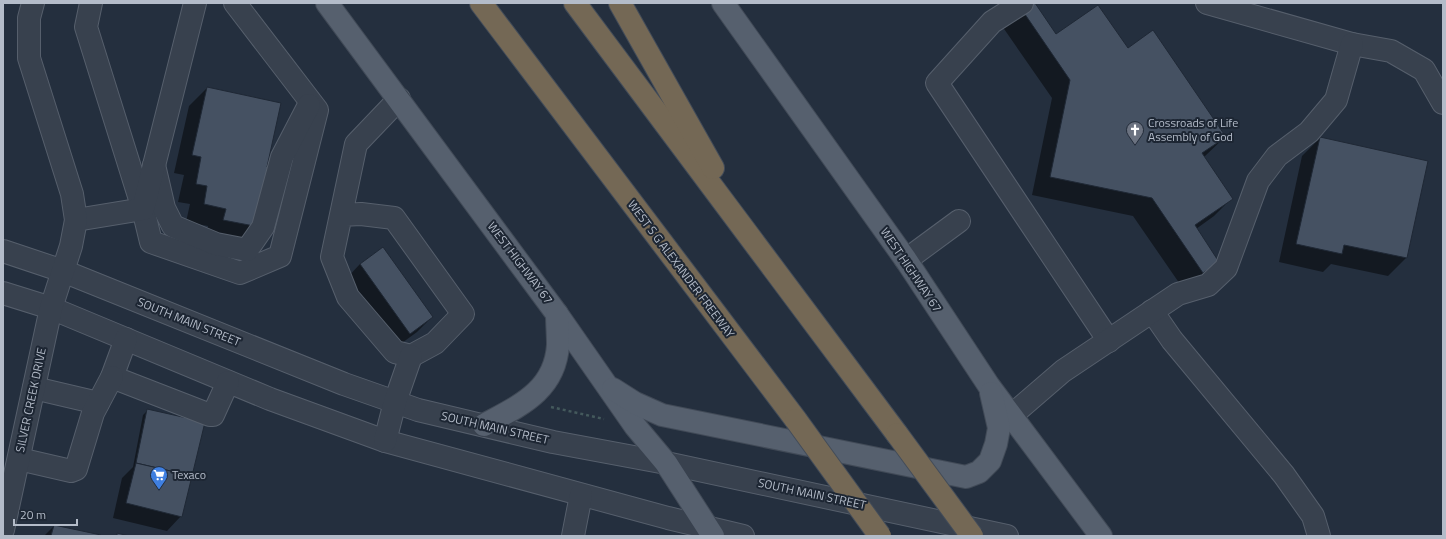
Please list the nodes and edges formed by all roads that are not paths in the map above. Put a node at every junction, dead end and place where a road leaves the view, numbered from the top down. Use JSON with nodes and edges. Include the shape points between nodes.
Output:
{"nodes":[{"id":1,"x":33,"y":3,"type":"edge"},
{"id":2,"x":91,"y":3,"type":"edge"},
{"id":3,"x":195,"y":3,"type":"edge"},
{"id":4,"x":235,"y":3,"type":"edge"},
{"id":5,"x":327,"y":3,"type":"edge"},
{"id":6,"x":481,"y":3,"type":"edge"},
{"id":7,"x":575,"y":3,"type":"edge"},
{"id":8,"x":620,"y":3,"type":"edge"},
{"id":9,"x":723,"y":3,"type":"edge"},
{"id":10,"x":1022,"y":3,"type":"edge"},
{"id":11,"x":1206,"y":3,"type":"edge"},
{"id":12,"x":1352,"y":44,"type":"junction"},
{"id":13,"x":399,"y":99,"type":"junction"},
{"id":14,"x":311,"y":102,"type":"junction"},
{"id":15,"x":1443,"y":103,"type":"edge"},
{"id":16,"x":154,"y":164,"type":"junction"},
{"id":17,"x":143,"y":209,"type":"junction"},
{"id":18,"x":341,"y":215,"type":"junction"},
{"id":19,"x":76,"y":220,"type":"junction"},
{"id":20,"x":959,"y":221,"type":"dead end"},
{"id":21,"x":3,"y":251,"type":"edge"},
{"id":22,"x":761,"y":252,"type":"junction"},
{"id":23,"x":906,"y":260,"type":"junction"},
{"id":24,"x":63,"y":271,"type":"junction"},
{"id":25,"x":3,"y":293,"type":"edge"},
{"id":26,"x":51,"y":308,"type":"junction"},
{"id":27,"x":1152,"y":311,"type":"junction"},
{"id":28,"x":557,"y":314,"type":"junction"},
{"id":29,"x":126,"y":339,"type":"junction"},
{"id":30,"x":1109,"y":341,"type":"junction"},
{"id":31,"x":412,"y":356,"type":"junction"},
{"id":32,"x":112,"y":377,"type":"junction"},
{"id":33,"x":228,"y":382,"type":"junction"},
{"id":34,"x":604,"y":383,"type":"junction"},
{"id":35,"x":989,"y":386,"type":"junction"},
{"id":36,"x":34,"y":388,"type":"junction"},
{"id":37,"x":98,"y":402,"type":"junction"},
{"id":38,"x":395,"y":402,"type":"junction"},
{"id":39,"x":1012,"y":415,"type":"junction"},
{"id":40,"x":484,"y":425,"type":"junction"},
{"id":41,"x":385,"y":442,"type":"junction"},
{"id":42,"x":19,"y":459,"type":"junction"},
{"id":43,"x":666,"y":463,"type":"junction"},
{"id":44,"x":581,"y":495,"type":"junction"},
{"id":45,"x":3,"y":530,"type":"edge"},
{"id":46,"x":710,"y":532,"type":"edge"},
{"id":47,"x":573,"y":536,"type":"edge"},
{"id":48,"x":744,"y":536,"type":"edge"},
{"id":49,"x":880,"y":536,"type":"edge"},
{"id":50,"x":972,"y":536,"type":"edge"},
{"id":51,"x":1007,"y":536,"type":"edge"},
{"id":52,"x":1101,"y":536,"type":"edge"},
{"id":53,"x":1319,"y":536,"type":"edge"}],
"edges":[{"from":1,"to":19,"type":"street","name":"SILVER CREEK DRIVE","via":[[29,58],[72,194]]},
{"from":2,"to":17,"type":"street","via":[[86,27]]},
{"from":3,"to":16,"type":"street"},
{"from":4,"to":14,"type":"street"},
{"from":5,"to":13,"type":"main road","name":"WEST HIGHWAY 67"},
{"from":6,"to":49,"type":"highway","name":"WEST S G ALEXANDER FREEWAY","bridge":true,"via":[[796,420]]},
{"from":7,"to":22,"type":"highway"},
{"from":8,"to":22,"type":"highway"},
{"from":9,"to":23,"type":"main road","name":"WEST HIGHWAY 67"},
{"from":10,"to":30,"type":"street","via":[[992,22],[937,83]]},
{"from":11,"to":12,"type":"street"},
{"from":12,"to":15,"type":"street","via":[[1391,51],[1424,70]]},
{"from":12,"to":27,"type":"street","via":[[1336,100],[1309,132],[1277,156],[1258,181],[1226,268],[1208,285],[1178,294]]},
{"from":13,"to":18,"type":"street","via":[[356,144]]},
{"from":13,"to":28,"type":"main road","name":"WEST HIGHWAY 67"},
{"from":14,"to":16,"type":"street","via":[[282,157],[263,227],[248,250],[216,244],[173,226],[164,208]]},
{"from":14,"to":17,"type":"street","via":[[317,110],[280,256],[240,274],[151,242]]},
{"from":16,"to":17,"type":"street"},
{"from":17,"to":19,"type":"street"},
{"from":18,"to":31,"type":"street","via":[[332,257],[348,297],[395,352]]},
{"from":18,"to":31,"type":"street","via":[[360,214],[394,218],[463,314],[435,343]]},
{"from":19,"to":24,"type":"street","name":"SILVER CREEK DRIVE"},
{"from":20,"to":23,"type":"street"},
{"from":21,"to":24,"type":"street","name":"SOUTH MAIN STREET"},
{"from":22,"to":50,"type":"highway","bridge":true},
{"from":23,"to":35,"type":"main road","name":"WEST HIGHWAY 67"},
{"from":24,"to":26,"type":"street","name":"SILVER CREEK DRIVE"},
{"from":24,"to":38,"type":"street","name":"SOUTH MAIN STREET"},
{"from":25,"to":26,"type":"street"},
{"from":26,"to":29,"type":"street"},
{"from":26,"to":36,"type":"street","name":"SILVER CREEK DRIVE"},
{"from":27,"to":30,"type":"street"},
{"from":27,"to":53,"type":"street","via":[[1172,340],[1284,475],[1313,516]]},
{"from":28,"to":34,"type":"main road","name":"WEST HIGHWAY 67"},
{"from":28,"to":40,"type":"main road","via":[[558,346],[543,386],[527,401]]},
{"from":29,"to":32,"type":"street"},
{"from":29,"to":33,"type":"street"},
{"from":30,"to":39,"type":"street","via":[[1063,371]]},
{"from":31,"to":38,"type":"street"},
{"from":32,"to":33,"type":"street","via":[[210,415],[213,415]]},
{"from":32,"to":37,"type":"street"},
{"from":33,"to":41,"type":"street"},
{"from":34,"to":35,"type":"main road","via":[[635,403],[662,415],[966,477],[979,472],[990,461],[996,444],[999,428]]},
{"from":34,"to":43,"type":"main road","name":"WEST HIGHWAY 67"},
{"from":35,"to":39,"type":"main road","name":"WEST HIGHWAY 67"},
{"from":36,"to":37,"type":"street"},
{"from":36,"to":42,"type":"street","name":"SILVER CREEK DRIVE"},
{"from":37,"to":42,"type":"street","via":[[76,469],[71,471]]},
{"from":38,"to":40,"type":"street","name":"SOUTH MAIN STREET"},
{"from":38,"to":41,"type":"street"},
{"from":39,"to":52,"type":"main road","name":"WEST HIGHWAY 67"},
{"from":40,"to":43,"type":"street","name":"SOUTH MAIN STREET","via":[[553,442]]},
{"from":41,"to":44,"type":"street"},
{"from":42,"to":45,"type":"street","name":"SILVER CREEK DRIVE"},
{"from":43,"to":46,"type":"main road","name":"WEST HIGHWAY 67"},
{"from":43,"to":51,"type":"street","name":"SOUTH MAIN STREET"},
{"from":44,"to":46,"type":"street"},
{"from":44,"to":47,"type":"street"},
{"from":46,"to":48,"type":"street"}]}
